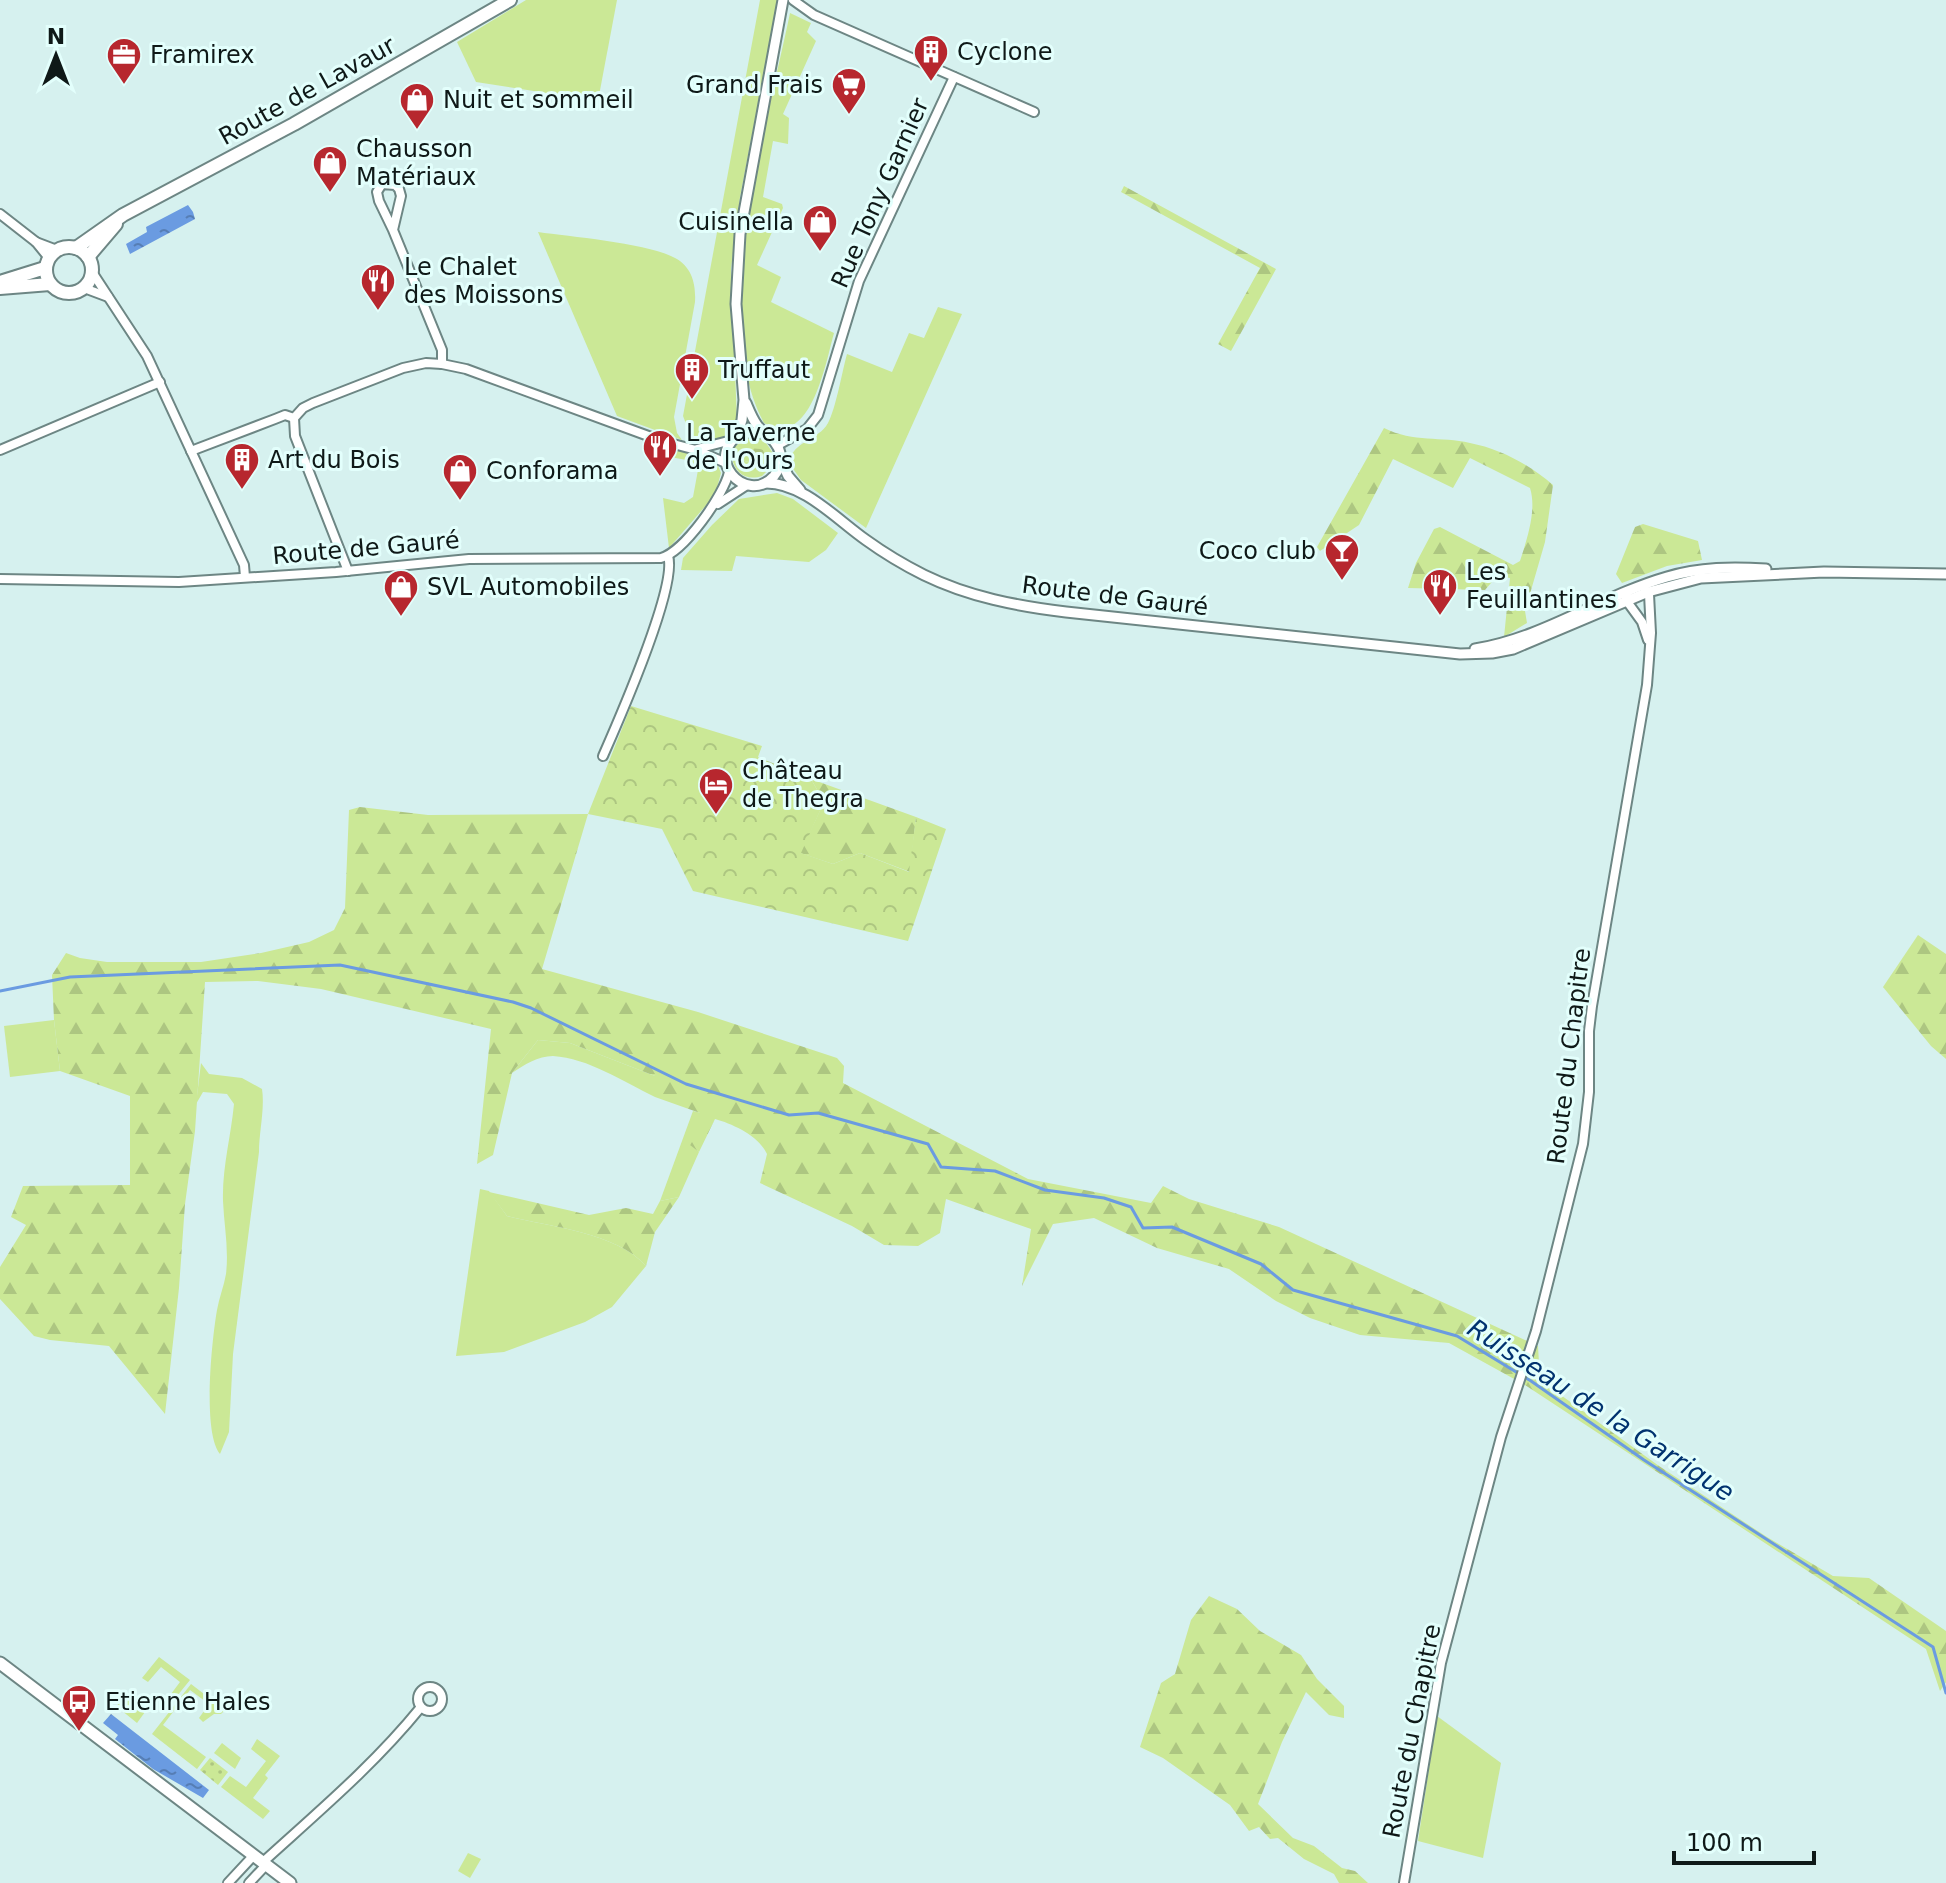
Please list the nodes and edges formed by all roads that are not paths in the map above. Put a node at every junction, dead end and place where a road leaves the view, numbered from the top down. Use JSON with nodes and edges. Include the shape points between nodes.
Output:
{"nodes":[{"id":1,"x":510,"y":0,"type":"edge"},
{"id":2,"x":783,"y":0,"type":"edge"},
{"id":3,"x":793,"y":0,"type":"edge"},
{"id":4,"x":954,"y":77,"type":"junction"},
{"id":5,"x":1034,"y":112,"type":"dead end"},
{"id":6,"x":0,"y":214,"type":"edge"},
{"id":7,"x":123,"y":215,"type":"junction"},
{"id":8,"x":393,"y":230,"type":"junction"},
{"id":9,"x":76,"y":248,"type":"junction"},
{"id":10,"x":88,"y":257,"type":"junction"},
{"id":11,"x":50,"y":259,"type":"junction"},
{"id":12,"x":92,"y":272,"type":"junction"},
{"id":13,"x":50,"y":284,"type":"junction"},
{"id":14,"x":0,"y":285,"type":"edge"},
{"id":15,"x":84,"y":288,"type":"junction"},
{"id":16,"x":109,"y":297,"type":"junction"},
{"id":17,"x":442,"y":364,"type":"junction"},
{"id":18,"x":160,"y":382,"type":"junction"},
{"id":19,"x":744,"y":400,"type":"junction"},
{"id":20,"x":294,"y":418,"type":"junction"},
{"id":21,"x":765,"y":433,"type":"junction"},
{"id":22,"x":734,"y":438,"type":"junction"},
{"id":23,"x":778,"y":445,"type":"junction"},
{"id":24,"x":0,"y":450,"type":"edge"},
{"id":25,"x":696,"y":450,"type":"junction"},
{"id":26,"x":191,"y":451,"type":"junction"},
{"id":27,"x":781,"y":461,"type":"junction"},
{"id":28,"x":727,"y":467,"type":"junction"},
{"id":29,"x":766,"y":483,"type":"junction"},
{"id":30,"x":747,"y":485,"type":"junction"},
{"id":31,"x":805,"y":495,"type":"junction"},
{"id":32,"x":714,"y":506,"type":"junction"},
{"id":33,"x":668,"y":556,"type":"junction"},
{"id":34,"x":348,"y":571,"type":"junction"},
{"id":35,"x":1946,"y":574,"type":"edge"},
{"id":36,"x":245,"y":577,"type":"junction"},
{"id":37,"x":0,"y":579,"type":"edge"},
{"id":38,"x":1645,"y":588,"type":"junction"},
{"id":39,"x":1627,"y":596,"type":"junction"},
{"id":40,"x":1650,"y":648,"type":"junction"},
{"id":41,"x":603,"y":756,"type":"dead end"},
{"id":42,"x":0,"y":1663,"type":"edge"},
{"id":43,"x":421,"y":1707,"type":"dead end"},
{"id":44,"x":261,"y":1860,"type":"junction"},
{"id":45,"x":228,"y":1883,"type":"edge"},
{"id":46,"x":249,"y":1883,"type":"edge"},
{"id":47,"x":290,"y":1883,"type":"edge"},
{"id":48,"x":1404,"y":1883,"type":"edge"}],
"edges":[{"from":1,"to":7,"type":"main road","name":"Route de Lavaur"},
{"from":2,"to":19,"type":"street","via":[[739,245],[736,304]]},
{"from":3,"to":4,"type":"street","name":"Rue Tony Garnier","via":[[802,9]]},
{"from":4,"to":5,"type":"street","name":"Rue Tony Garnier"},
{"from":4,"to":23,"type":"street","name":"Rue Tony Garnier","via":[[859,281],[818,415],[807,429]]},
{"from":6,"to":11,"type":"street"},
{"from":7,"to":9,"type":"main road","name":"Route de Lavaur"},
{"from":7,"to":10,"type":"main road","name":"Route de Lavaur"},
{"from":8,"to":8,"type":"street","via":[[401,196],[395,185],[382,184],[379,201]]},
{"from":8,"to":17,"type":"street","via":[[442,350]]},
{"from":9,"to":10,"type":"main road"},
{"from":9,"to":11,"type":"main road","via":[[66,247]]},
{"from":10,"to":12,"type":"main road"},
{"from":11,"to":13,"type":"main road"},
{"from":11,"to":14,"type":"main road"},
{"from":12,"to":15,"type":"main road"},
{"from":12,"to":16,"type":"street"},
{"from":13,"to":14,"type":"main road"},
{"from":13,"to":15,"type":"main road","via":[[66,293]]},
{"from":15,"to":16,"type":"street"},
{"from":16,"to":18,"type":"street"},
{"from":17,"to":20,"type":"street","via":[[391,372],[313,403]]},
{"from":17,"to":25,"type":"street"},
{"from":18,"to":24,"type":"street"},
{"from":18,"to":26,"type":"street"},
{"from":19,"to":21,"type":"street"},
{"from":19,"to":22,"type":"street"},
{"from":20,"to":26,"type":"street","via":[[285,415]]},
{"from":20,"to":34,"type":"street","via":[[295,436]]},
{"from":21,"to":22,"type":"street","via":[[750,431]]},
{"from":21,"to":23,"type":"street"},
{"from":22,"to":25,"type":"street"},
{"from":22,"to":28,"type":"street","via":[[726,451]]},
{"from":23,"to":27,"type":"street"},
{"from":25,"to":28,"type":"street"},
{"from":26,"to":36,"type":"street"},
{"from":27,"to":29,"type":"street"},
{"from":27,"to":31,"type":"street","name":"Route de Gauré"},
{"from":28,"to":30,"type":"street"},
{"from":28,"to":32,"type":"street","via":[[725,486]]},
{"from":29,"to":30,"type":"street"},
{"from":29,"to":31,"type":"street","name":"Route de Gauré"},
{"from":30,"to":32,"type":"street"},
{"from":31,"to":39,"type":"street","name":"Route de Gauré","via":[[922,574],[1009,604],[1066,612],[1475,654],[1533,642]]},
{"from":32,"to":33,"type":"street"},
{"from":33,"to":34,"type":"street","name":"Route de Gauré","via":[[469,559]]},
{"from":33,"to":41,"type":"street","via":[[671,571],[649,640]]},
{"from":34,"to":36,"type":"street","name":"Route de Gauré"},
{"from":35,"to":38,"type":"street","name":"Route de Gauré","via":[[1824,572],[1701,578]]},
{"from":36,"to":37,"type":"street","name":"Route de Gauré","via":[[155,582]]},
{"from":38,"to":39,"type":"street","name":"Route de Gauré"},
{"from":38,"to":40,"type":"street","name":"Route du Chapitre"},
{"from":39,"to":40,"type":"street","name":"Route du Chapitre"},
{"from":40,"to":48,"type":"street","name":"Route du Chapitre","via":[[1592,1006],[1583,1144],[1536,1331],[1501,1437],[1441,1663]]},
{"from":42,"to":44,"type":"main road"},
{"from":43,"to":44,"type":"street","via":[[333,1801]]},
{"from":44,"to":45,"type":"street"},
{"from":44,"to":46,"type":"street"},
{"from":44,"to":47,"type":"main road"}]}
